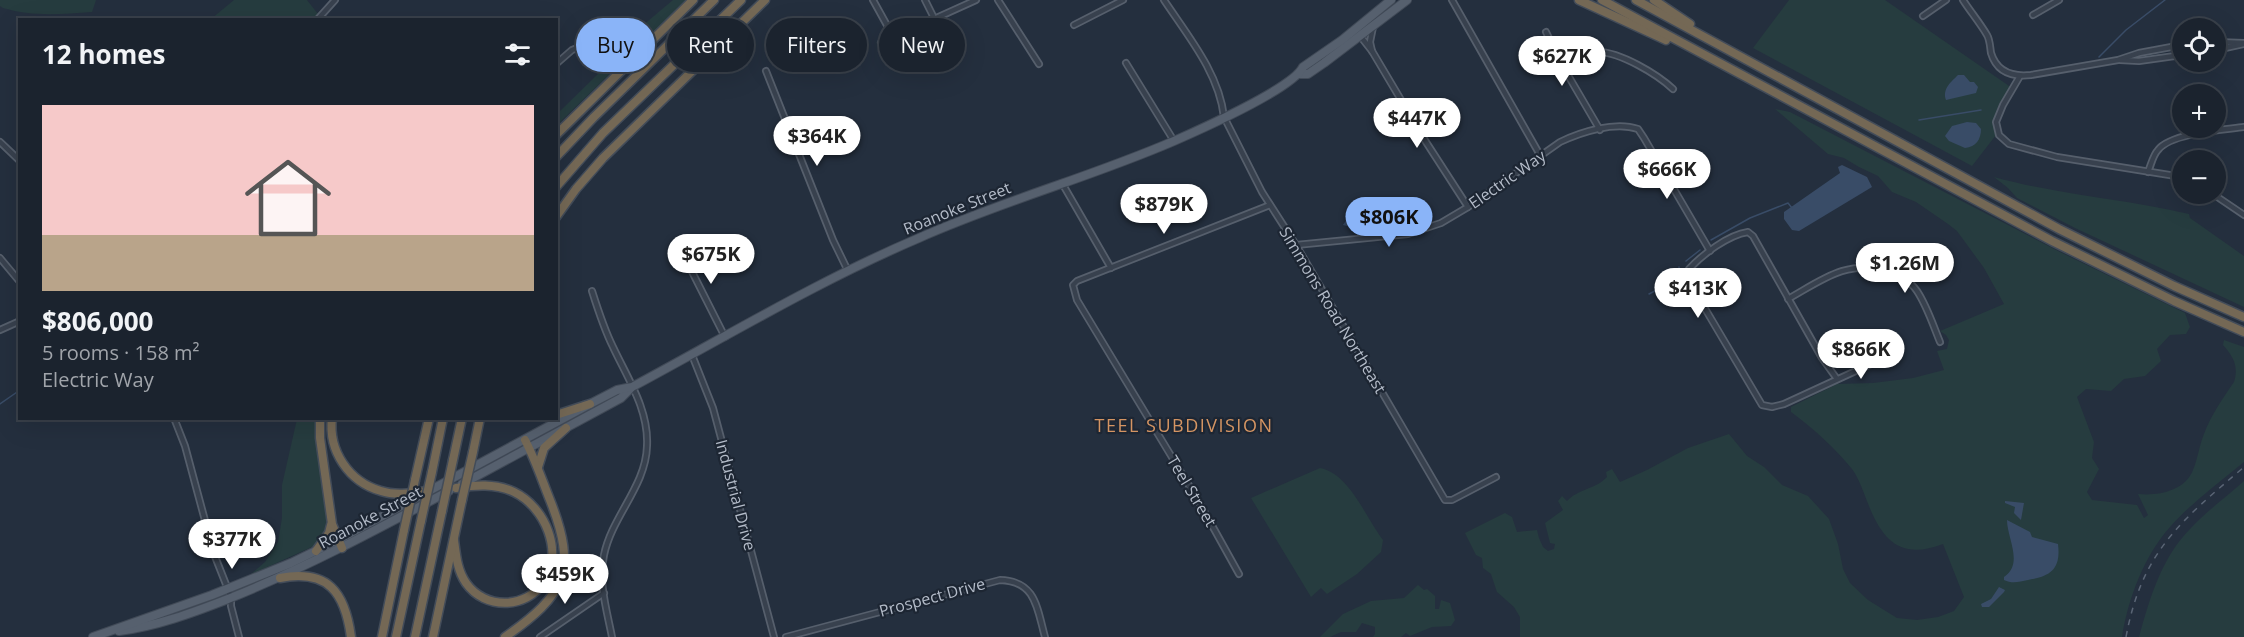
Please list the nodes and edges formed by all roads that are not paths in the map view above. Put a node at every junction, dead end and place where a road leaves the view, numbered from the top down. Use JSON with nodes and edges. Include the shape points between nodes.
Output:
{"nodes":[{"id":1,"x":334,"y":0,"type":"edge"},
{"id":2,"x":693,"y":0,"type":"edge"},
{"id":3,"x":714,"y":0,"type":"edge"},
{"id":4,"x":741,"y":0,"type":"edge"},
{"id":5,"x":765,"y":0,"type":"edge"},
{"id":6,"x":873,"y":0,"type":"edge"},
{"id":7,"x":925,"y":0,"type":"edge"},
{"id":8,"x":976,"y":0,"type":"edge"},
{"id":9,"x":998,"y":0,"type":"edge"},
{"id":10,"x":1123,"y":0,"type":"edge"},
{"id":11,"x":1164,"y":0,"type":"edge"},
{"id":12,"x":1392,"y":0,"type":"edge"},
{"id":13,"x":1407,"y":0,"type":"edge"},
{"id":14,"x":1452,"y":0,"type":"edge"},
{"id":15,"x":1579,"y":0,"type":"edge"},
{"id":16,"x":1602,"y":0,"type":"edge"},
{"id":17,"x":1636,"y":0,"type":"edge"},
{"id":18,"x":1654,"y":0,"type":"edge"},
{"id":19,"x":1946,"y":0,"type":"edge"},
{"id":20,"x":1962,"y":0,"type":"edge"},
{"id":21,"x":2059,"y":0,"type":"edge"},
{"id":22,"x":2033,"y":15,"type":"dead end"},
{"id":23,"x":1923,"y":16,"type":"dead end"},
{"id":24,"x":320,"y":18,"type":"edge"},
{"id":25,"x":883,"y":18,"type":"edge"},
{"id":26,"x":934,"y":18,"type":"edge"},
{"id":27,"x":939,"y":18,"type":"edge"},
{"id":28,"x":1074,"y":25,"type":"dead end"},
{"id":29,"x":1373,"y":27,"type":"junction"},
{"id":30,"x":1357,"y":28,"type":"junction"},
{"id":31,"x":1546,"y":32,"type":"dead end"},
{"id":32,"x":1361,"y":37,"type":"junction"},
{"id":33,"x":2226,"y":41,"type":"edge"},
{"id":34,"x":2244,"y":43,"type":"edge"},
{"id":35,"x":2172,"y":47,"type":"edge"},
{"id":36,"x":576,"y":48,"type":"edge"},
{"id":37,"x":2226,"y":48,"type":"edge"},
{"id":38,"x":1372,"y":51,"type":"junction"},
{"id":39,"x":2172,"y":56,"type":"edge"},
{"id":40,"x":1328,"y":60,"type":"junction"},
{"id":41,"x":2118,"y":60,"type":"junction"},
{"id":42,"x":558,"y":62,"type":"edge"},
{"id":43,"x":1749,"y":62,"type":"junction"},
{"id":44,"x":1126,"y":63,"type":"dead end"},
{"id":45,"x":1039,"y":64,"type":"dead end"},
{"id":46,"x":1562,"y":65,"type":"junction"},
{"id":47,"x":766,"y":72,"type":"edge"},
{"id":48,"x":1737,"y":73,"type":"junction"},
{"id":49,"x":1299,"y":74,"type":"junction"},
{"id":50,"x":2020,"y":76,"type":"junction"},
{"id":51,"x":1673,"y":89,"type":"dead end"},
{"id":52,"x":1224,"y":117,"type":"junction"},
{"id":53,"x":2244,"y":127,"type":"edge"},
{"id":54,"x":1600,"y":130,"type":"junction"},
{"id":55,"x":558,"y":133,"type":"edge"},
{"id":56,"x":1174,"y":141,"type":"junction"},
{"id":57,"x":0,"y":142,"type":"edge"},
{"id":58,"x":558,"y":155,"type":"edge"},
{"id":59,"x":1540,"y":155,"type":"junction"},
{"id":60,"x":18,"y":159,"type":"edge"},
{"id":61,"x":2148,"y":172,"type":"junction"},
{"id":62,"x":2172,"y":176,"type":"edge"},
{"id":63,"x":1062,"y":183,"type":"junction"},
{"id":64,"x":558,"y":184,"type":"edge"},
{"id":65,"x":2226,"y":203,"type":"edge"},
{"id":66,"x":1270,"y":205,"type":"junction"},
{"id":67,"x":562,"y":207,"type":"junction"},
{"id":68,"x":1468,"y":207,"type":"junction"},
{"id":69,"x":558,"y":213,"type":"edge"},
{"id":70,"x":2244,"y":215,"type":"edge"},
{"id":71,"x":558,"y":216,"type":"edge"},
{"id":72,"x":678,"y":244,"type":"dead end"},
{"id":73,"x":1296,"y":245,"type":"junction"},
{"id":74,"x":1710,"y":251,"type":"junction"},
{"id":75,"x":0,"y":258,"type":"edge"},
{"id":76,"x":1111,"y":268,"type":"junction"},
{"id":77,"x":848,"y":271,"type":"junction"},
{"id":78,"x":18,"y":280,"type":"edge"},
{"id":79,"x":592,"y":291,"type":"dead end"},
{"id":80,"x":1788,"y":299,"type":"junction"},
{"id":81,"x":2244,"y":317,"type":"edge"},
{"id":82,"x":18,"y":322,"type":"edge"},
{"id":83,"x":0,"y":330,"type":"edge"},
{"id":84,"x":2244,"y":332,"type":"edge"},
{"id":85,"x":725,"y":337,"type":"junction"},
{"id":86,"x":1940,"y":342,"type":"dead end"},
{"id":87,"x":692,"y":355,"type":"junction"},
{"id":88,"x":1881,"y":363,"type":"dead end"},
{"id":89,"x":1837,"y":379,"type":"junction"},
{"id":90,"x":632,"y":387,"type":"junction"},
{"id":91,"x":590,"y":404,"type":"junction"},
{"id":92,"x":558,"y":414,"type":"edge"},
{"id":93,"x":175,"y":420,"type":"edge"},
{"id":94,"x":320,"y":420,"type":"edge"},
{"id":95,"x":332,"y":420,"type":"edge"},
{"id":96,"x":422,"y":420,"type":"edge"},
{"id":97,"x":429,"y":420,"type":"edge"},
{"id":98,"x":443,"y":420,"type":"edge"},
{"id":99,"x":462,"y":420,"type":"edge"},
{"id":100,"x":480,"y":420,"type":"edge"},
{"id":101,"x":566,"y":428,"type":"junction"},
{"id":102,"x":527,"y":444,"type":"junction"},
{"id":103,"x":421,"y":452,"type":"junction"},
{"id":104,"x":538,"y":471,"type":"junction"},
{"id":105,"x":1496,"y":477,"type":"dead end"},
{"id":106,"x":456,"y":488,"type":"junction"},
{"id":107,"x":428,"y":491,"type":"junction"},
{"id":108,"x":332,"y":524,"type":"junction"},
{"id":109,"x":454,"y":540,"type":"junction"},
{"id":110,"x":340,"y":544,"type":"junction"},
{"id":111,"x":316,"y":551,"type":"junction"},
{"id":112,"x":1239,"y":574,"type":"dead end"},
{"id":113,"x":280,"y":578,"type":"junction"},
{"id":114,"x":229,"y":593,"type":"junction"},
{"id":115,"x":604,"y":593,"type":"junction"},
{"id":116,"x":93,"y":637,"type":"edge"},
{"id":117,"x":239,"y":637,"type":"edge"},
{"id":118,"x":351,"y":637,"type":"edge"},
{"id":119,"x":382,"y":637,"type":"edge"},
{"id":120,"x":396,"y":637,"type":"edge"},
{"id":121,"x":415,"y":637,"type":"edge"},
{"id":122,"x":433,"y":637,"type":"edge"},
{"id":123,"x":505,"y":637,"type":"edge"},
{"id":124,"x":540,"y":637,"type":"edge"},
{"id":125,"x":612,"y":637,"type":"edge"},
{"id":126,"x":774,"y":637,"type":"edge"},
{"id":127,"x":786,"y":637,"type":"edge"},
{"id":128,"x":1045,"y":637,"type":"edge"}],
"edges":[{"from":1,"to":24,"type":"street"},
{"from":2,"to":55,"type":"highway"},
{"from":3,"to":58,"type":"highway"},
{"from":4,"to":64,"type":"highway","via":[[603,133]]},
{"from":5,"to":67,"type":"highway","via":[[616,144]]},
{"from":6,"to":25,"type":"street"},
{"from":7,"to":26,"type":"street"},
{"from":8,"to":27,"type":"street"},
{"from":9,"to":45,"type":"street"},
{"from":10,"to":28,"type":"street"},
{"from":11,"to":52,"type":"street","name":"Simmons Road Northeast","via":[[1207,66]]},
{"from":12,"to":30,"type":"main road","name":"Roanoke Street"},
{"from":12,"to":32,"type":"main road","via":[[1364,27]]},
{"from":13,"to":29,"type":"main road","name":"Roanoke Street"},
{"from":14,"to":59,"type":"street"},
{"from":15,"to":48,"type":"highway"},
{"from":16,"to":48,"type":"highway"},
{"from":17,"to":43,"type":"highway"},
{"from":18,"to":43,"type":"highway"},
{"from":19,"to":23,"type":"street"},
{"from":20,"to":50,"type":"street","via":[[1988,37],[1998,67]]},
{"from":21,"to":22,"type":"street"},
{"from":29,"to":32,"type":"main road","name":"Roanoke Street"},
{"from":29,"to":38,"type":"street"},
{"from":30,"to":40,"type":"main road","via":[[1354,37]]},
{"from":30,"to":49,"type":"main road","name":"Roanoke Street"},
{"from":31,"to":46,"type":"street"},
{"from":32,"to":38,"type":"street"},
{"from":32,"to":40,"type":"main road","name":"Roanoke Street"},
{"from":33,"to":34,"type":"street"},
{"from":34,"to":37,"type":"street"},
{"from":35,"to":41,"type":"street"},
{"from":36,"to":42,"type":"street"},
{"from":38,"to":68,"type":"street"},
{"from":39,"to":41,"type":"street"},
{"from":40,"to":49,"type":"main road","name":"Roanoke Street","via":[[1308,74]]},
{"from":41,"to":50,"type":"street"},
{"from":43,"to":81,"type":"highway","via":[[2059,229]]},
{"from":44,"to":56,"type":"street"},
{"from":46,"to":51,"type":"street","via":[[1584,54],[1610,53]]},
{"from":46,"to":54,"type":"street"},
{"from":47,"to":77,"type":"street"},
{"from":48,"to":84,"type":"highway","via":[[2052,241]]},
{"from":49,"to":52,"type":"main road","name":"Roanoke Street"},
{"from":50,"to":61,"type":"street","via":[[1996,122],[2004,140],[2022,149],[2057,157]]},
{"from":52,"to":56,"type":"main road","name":"Roanoke Street"},
{"from":52,"to":66,"type":"street","name":"Simmons Road Northeast"},
{"from":53,"to":61,"type":"street","via":[[2166,143],[2157,150]]},
{"from":54,"to":59,"type":"street","name":"Electric Way","via":[[1567,139]]},
{"from":54,"to":74,"type":"street","name":"Electric Way","via":[[1619,126],[1638,129]]},
{"from":56,"to":63,"type":"main road","name":"Roanoke Street"},
{"from":57,"to":60,"type":"street"},
{"from":59,"to":68,"type":"street","name":"Electric Way"},
{"from":61,"to":62,"type":"street"},
{"from":63,"to":76,"type":"street"},
{"from":63,"to":77,"type":"main road","name":"Roanoke Street","via":[[952,224]]},
{"from":65,"to":70,"type":"street"},
{"from":66,"to":73,"type":"street","name":"Simmons Road Northeast"},
{"from":66,"to":76,"type":"street"},
{"from":67,"to":69,"type":"highway"},
{"from":67,"to":71,"type":"highway"},
{"from":68,"to":73,"type":"street","name":"Electric Way","via":[[1441,223],[1408,234]]},
{"from":72,"to":85,"type":"street"},
{"from":73,"to":105,"type":"street","name":"Simmons Road Northeast","via":[[1445,500]]},
{"from":74,"to":80,"type":"street","via":[[1748,232]]},
{"from":74,"to":89,"type":"street","via":[[1689,269],[1689,278],[1762,405],[1784,404]]},
{"from":75,"to":78,"type":"street"},
{"from":76,"to":112,"type":"street","name":"Teel Street","via":[[1077,281],[1074,292]]},
{"from":77,"to":85,"type":"main road","name":"Roanoke Street"},
{"from":79,"to":90,"type":"street"},
{"from":80,"to":86,"type":"street","via":[[1845,269],[1860,266],[1892,272],[1916,289]]},
{"from":80,"to":89,"type":"street"},
{"from":82,"to":83,"type":"street"},
{"from":85,"to":87,"type":"main road","name":"Roanoke Street"},
{"from":87,"to":90,"type":"main road","name":"Roanoke Street"},
{"from":87,"to":126,"type":"street","name":"Industrial Drive","via":[[713,408]]},
{"from":88,"to":89,"type":"street"},
{"from":90,"to":91,"type":"main road","name":"Roanoke Street"},
{"from":90,"to":101,"type":"main road","name":"Roanoke Street","via":[[621,398]]},
{"from":90,"to":115,"type":"street","via":[[645,419],[647,455],[609,539],[602,566]]},
{"from":91,"to":92,"type":"highway"},
{"from":91,"to":102,"type":"main road","name":"Roanoke Street"},
{"from":93,"to":114,"type":"street"},
{"from":94,"to":108,"type":"highway"},
{"from":95,"to":107,"type":"highway","via":[[338,454],[362,483],[388,493]]},
{"from":96,"to":103,"type":"highway"},
{"from":97,"to":103,"type":"highway"},
{"from":98,"to":120,"type":"highway","bridge":true},
{"from":99,"to":121,"type":"highway","bridge":true},
{"from":100,"to":109,"type":"highway","bridge":true},
{"from":101,"to":102,"type":"main road","name":"Roanoke Street"},
{"from":101,"to":104,"type":"highway","via":[[544,448]]},
{"from":102,"to":104,"type":"highway"},
{"from":102,"to":106,"type":"main road","name":"Roanoke Street"},
{"from":102,"to":107,"type":"main road","name":"Roanoke Street"},
{"from":103,"to":119,"type":"highway","bridge":true},
{"from":104,"to":123,"type":"highway","via":[[561,532],[563,570],[543,608]]},
{"from":106,"to":109,"type":"highway","via":[[493,486],[527,500],[549,531],[549,570],[539,588],[519,601],[486,600],[462,576]]},
{"from":106,"to":110,"type":"main road","name":"Roanoke Street"},
{"from":107,"to":110,"type":"main road","name":"Roanoke Street"},
{"from":108,"to":110,"type":"highway"},
{"from":108,"to":111,"type":"highway"},
{"from":109,"to":122,"type":"highway"},
{"from":110,"to":111,"type":"main road","name":"Roanoke Street"},
{"from":110,"to":113,"type":"main road","name":"Roanoke Street"},
{"from":111,"to":114,"type":"main road","name":"Roanoke Street"},
{"from":113,"to":114,"type":"main road","name":"Roanoke Street"},
{"from":113,"to":118,"type":"highway","via":[[308,576],[331,586],[344,605]]},
{"from":114,"to":116,"type":"main road","name":"Roanoke Street"},
{"from":114,"to":117,"type":"street"},
{"from":115,"to":124,"type":"street"},
{"from":115,"to":125,"type":"street"},
{"from":127,"to":128,"type":"street","name":"Prospect Drive","via":[[1000,580],[1016,582],[1028,591]]}]}
